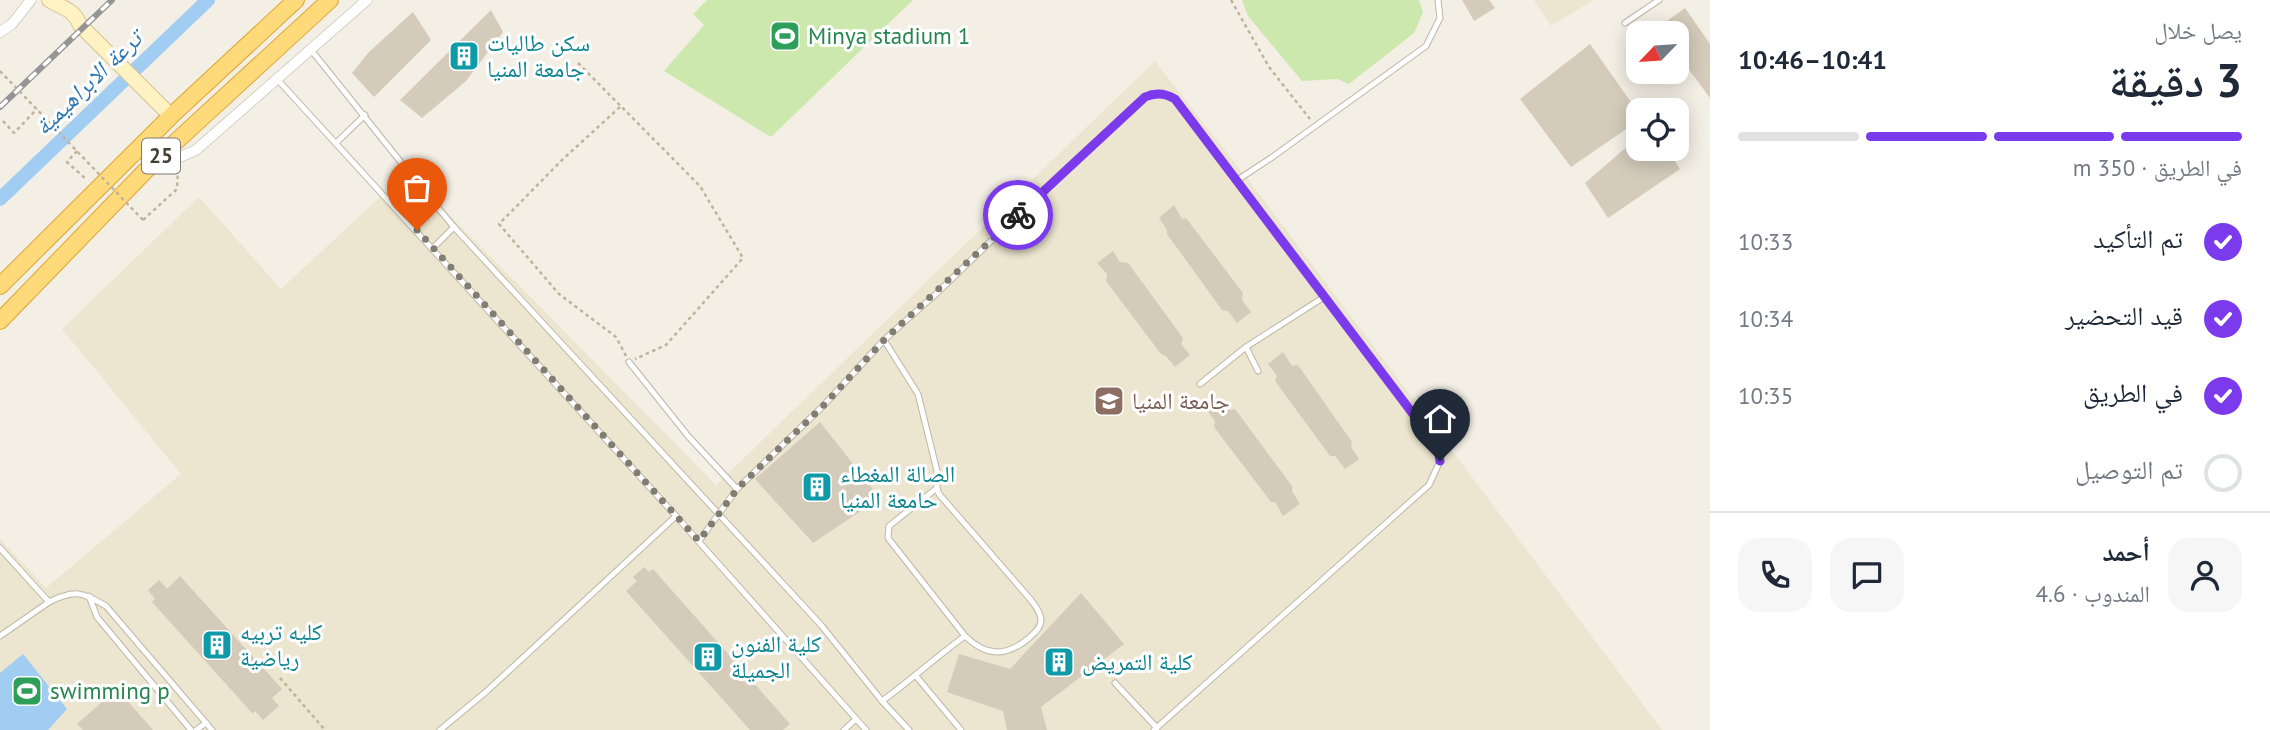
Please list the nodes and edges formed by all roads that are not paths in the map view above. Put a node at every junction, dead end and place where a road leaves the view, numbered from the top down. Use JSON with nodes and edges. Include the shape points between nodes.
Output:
{"nodes":[{"id":1,"x":31,"y":0,"type":"edge"},
{"id":2,"x":296,"y":0,"type":"edge"},
{"id":3,"x":330,"y":0,"type":"edge"},
{"id":4,"x":367,"y":0,"type":"edge"},
{"id":5,"x":1438,"y":0,"type":"edge"},
{"id":6,"x":1659,"y":0,"type":"edge"},
{"id":7,"x":56,"y":2,"type":"edge"},
{"id":8,"x":1625,"y":23,"type":"dead end"},
{"id":9,"x":0,"y":32,"type":"edge"},
{"id":10,"x":311,"y":50,"type":"junction"},
{"id":11,"x":277,"y":79,"type":"junction"},
{"id":12,"x":365,"y":115,"type":"junction"},
{"id":13,"x":171,"y":116,"type":"junction"},
{"id":14,"x":337,"y":142,"type":"junction"},
{"id":15,"x":156,"y":160,"type":"junction"},
{"id":16,"x":1236,"y":181,"type":"junction"},
{"id":17,"x":454,"y":227,"type":"junction"},
{"id":18,"x":433,"y":248,"type":"junction"},
{"id":19,"x":0,"y":286,"type":"edge"},
{"id":20,"x":1324,"y":298,"type":"junction"},
{"id":21,"x":0,"y":321,"type":"edge"},
{"id":22,"x":884,"y":340,"type":"junction"},
{"id":23,"x":1246,"y":347,"type":"junction"},
{"id":24,"x":629,"y":362,"type":"road end"},
{"id":25,"x":1258,"y":371,"type":"dead end"},
{"id":26,"x":1200,"y":384,"type":"dead end"},
{"id":27,"x":937,"y":488,"type":"junction"},
{"id":28,"x":737,"y":489,"type":"junction"},
{"id":29,"x":717,"y":515,"type":"junction"},
{"id":30,"x":676,"y":516,"type":"junction"},
{"id":31,"x":699,"y":541,"type":"junction"},
{"id":32,"x":0,"y":548,"type":"edge"},
{"id":33,"x":89,"y":596,"type":"junction"},
{"id":34,"x":49,"y":602,"type":"junction"},
{"id":35,"x":0,"y":636,"type":"edge"},
{"id":36,"x":965,"y":636,"type":"junction"},
{"id":37,"x":916,"y":676,"type":"junction"},
{"id":38,"x":1115,"y":683,"type":"dead end"},
{"id":39,"x":882,"y":701,"type":"junction"},
{"id":40,"x":856,"y":719,"type":"junction"},
{"id":41,"x":206,"y":723,"type":"junction"},
{"id":42,"x":1156,"y":729,"type":"edge"},
{"id":43,"x":194,"y":730,"type":"edge"},
{"id":44,"x":212,"y":730,"type":"edge"},
{"id":45,"x":440,"y":730,"type":"edge"},
{"id":46,"x":844,"y":730,"type":"edge"},
{"id":47,"x":866,"y":730,"type":"edge"},
{"id":48,"x":909,"y":730,"type":"edge"},
{"id":49,"x":961,"y":730,"type":"edge"}],
"edges":[{"from":1,"to":9,"type":"street"},
{"from":2,"to":13,"type":"highway","number":"25"},
{"from":3,"to":15,"type":"highway","number":"25"},
{"from":4,"to":10,"type":"street"},
{"from":5,"to":16,"type":"lane","via":[[1440,18],[1426,46]]},
{"from":6,"to":8,"type":"lane"},
{"from":7,"to":13,"type":"main road","via":[[59,12],[80,25]]},
{"from":10,"to":11,"type":"street"},
{"from":10,"to":12,"type":"lane"},
{"from":11,"to":14,"type":"lane"},
{"from":11,"to":15,"type":"street","via":[[196,150]]},
{"from":12,"to":14,"type":"lane"},
{"from":12,"to":17,"type":"lane"},
{"from":13,"to":19,"type":"highway","number":"25"},
{"from":14,"to":18,"type":"lane"},
{"from":15,"to":21,"type":"highway","number":"25"},
{"from":16,"to":20,"type":"lane"},
{"from":16,"to":22,"type":"lane","via":[[1175,99],[1166,94],[1149,95]]},
{"from":17,"to":18,"type":"lane"},
{"from":17,"to":29,"type":"lane"},
{"from":18,"to":30,"type":"lane"},
{"from":20,"to":23,"type":"lane"},
{"from":20,"to":42,"type":"lane","via":[[1438,447],[1440,461],[1429,485]]},
{"from":22,"to":27,"type":"lane","via":[[918,394]]},
{"from":22,"to":28,"type":"lane"},
{"from":23,"to":25,"type":"lane"},
{"from":23,"to":26,"type":"lane"},
{"from":24,"to":28,"type":"lane"},
{"from":27,"to":36,"type":"lane","via":[[889,526],[887,534]]},
{"from":27,"to":36,"type":"lane","via":[[1031,600],[1041,620],[1031,636],[1003,653],[974,645]]},
{"from":28,"to":29,"type":"lane"},
{"from":29,"to":31,"type":"lane"},
{"from":29,"to":39,"type":"lane","via":[[821,625]]},
{"from":30,"to":31,"type":"lane"},
{"from":30,"to":45,"type":"lane"},
{"from":31,"to":40,"type":"lane"},
{"from":32,"to":34,"type":"lane"},
{"from":33,"to":34,"type":"lane","via":[[73,592]]},
{"from":33,"to":41,"type":"lane","via":[[106,606]]},
{"from":33,"to":43,"type":"lane","via":[[97,617]]},
{"from":34,"to":35,"type":"lane"},
{"from":36,"to":37,"type":"lane"},
{"from":37,"to":39,"type":"lane"},
{"from":37,"to":49,"type":"lane"},
{"from":38,"to":42,"type":"lane"},
{"from":39,"to":48,"type":"lane"},
{"from":40,"to":46,"type":"lane"},
{"from":40,"to":47,"type":"lane"},
{"from":41,"to":43,"type":"lane"},
{"from":41,"to":44,"type":"lane"}]}
